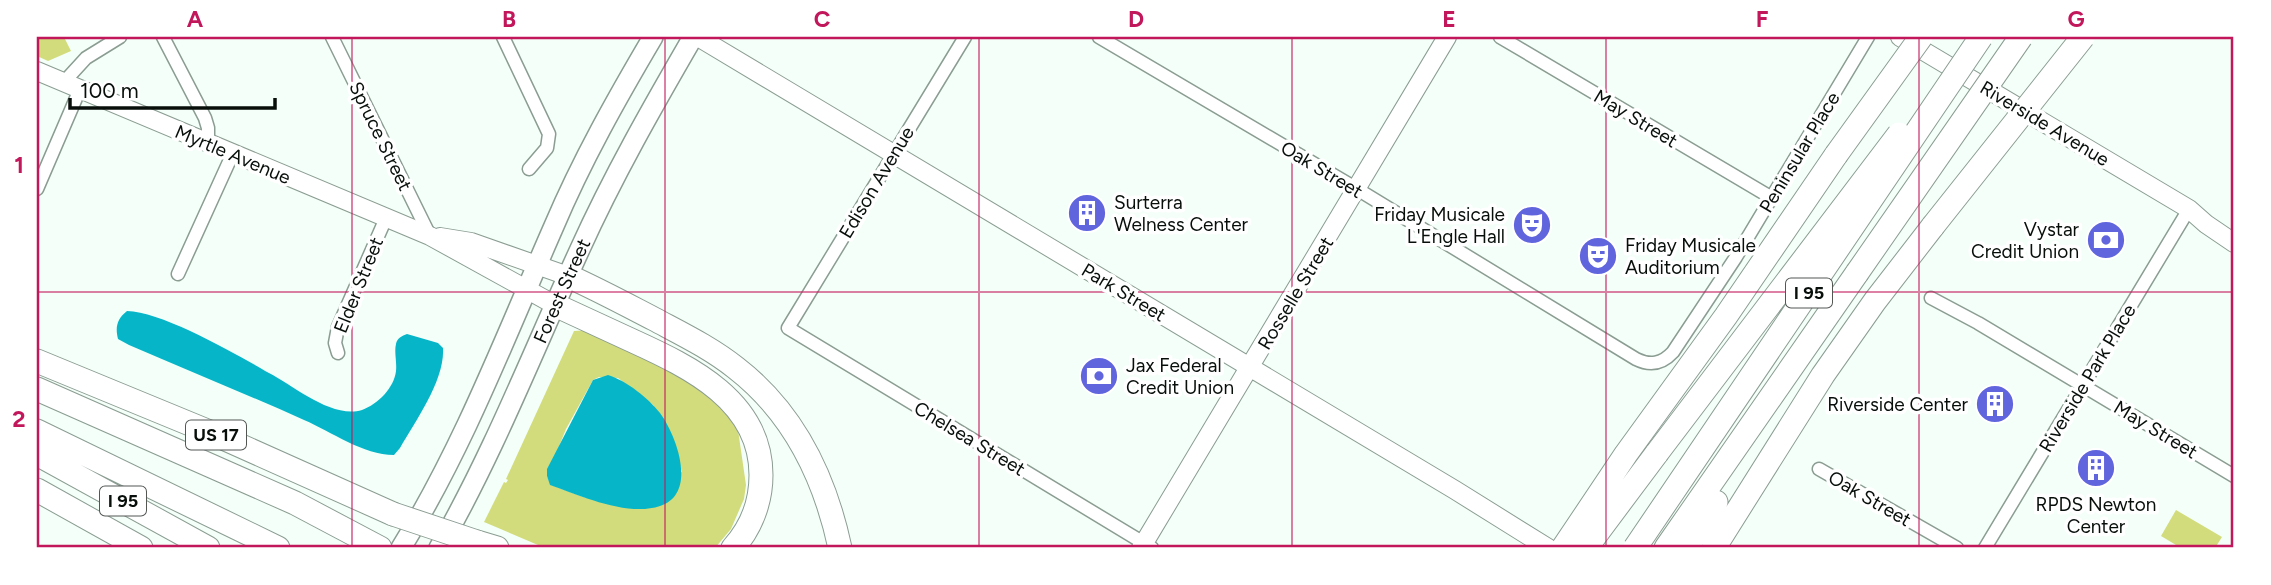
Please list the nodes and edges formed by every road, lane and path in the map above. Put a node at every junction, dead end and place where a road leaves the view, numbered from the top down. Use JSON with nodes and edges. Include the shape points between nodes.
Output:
{"nodes":[{"id":1,"x":120,"y":37,"type":"edge"},
{"id":2,"x":163,"y":37,"type":"edge"},
{"id":3,"x":332,"y":37,"type":"edge"},
{"id":4,"x":503,"y":37,"type":"edge"},
{"id":5,"x":653,"y":37,"type":"edge"},
{"id":6,"x":695,"y":37,"type":"edge"},
{"id":7,"x":965,"y":37,"type":"edge"},
{"id":8,"x":1099,"y":37,"type":"edge"},
{"id":9,"x":1447,"y":37,"type":"edge"},
{"id":10,"x":1500,"y":37,"type":"edge"},
{"id":11,"x":1868,"y":37,"type":"edge"},
{"id":12,"x":1900,"y":37,"type":"edge"},
{"id":13,"x":1922,"y":37,"type":"edge"},
{"id":14,"x":1973,"y":37,"type":"edge"},
{"id":15,"x":1980,"y":37,"type":"edge"},
{"id":16,"x":2021,"y":37,"type":"edge"},
{"id":17,"x":2083,"y":37,"type":"edge"},
{"id":18,"x":37,"y":71,"type":"edge"},
{"id":19,"x":72,"y":86,"type":"junction"},
{"id":20,"x":208,"y":143,"type":"junction"},
{"id":21,"x":233,"y":153,"type":"junction"},
{"id":22,"x":894,"y":153,"type":"junction"},
{"id":23,"x":528,"y":169,"type":"dead end"},
{"id":24,"x":37,"y":189,"type":"edge"},
{"id":25,"x":1357,"y":189,"type":"junction"},
{"id":26,"x":1772,"y":198,"type":"junction"},
{"id":27,"x":2189,"y":209,"type":"junction"},
{"id":28,"x":386,"y":218,"type":"junction"},
{"id":29,"x":2234,"y":229,"type":"edge"},
{"id":30,"x":430,"y":236,"type":"junction"},
{"id":31,"x":2234,"y":243,"type":"edge"},
{"id":32,"x":538,"y":264,"type":"junction"},
{"id":33,"x":1857,"y":273,"type":"junction"},
{"id":34,"x":178,"y":274,"type":"dead end"},
{"id":35,"x":568,"y":276,"type":"junction"},
{"id":36,"x":527,"y":290,"type":"junction"},
{"id":37,"x":1931,"y":298,"type":"dead end"},
{"id":38,"x":555,"y":305,"type":"junction"},
{"id":39,"x":788,"y":328,"type":"joint"},
{"id":40,"x":338,"y":353,"type":"dead end"},
{"id":41,"x":37,"y":361,"type":"edge"},
{"id":42,"x":1654,"y":363,"type":"joint"},
{"id":43,"x":1250,"y":368,"type":"junction"},
{"id":44,"x":2082,"y":386,"type":"junction"},
{"id":45,"x":37,"y":389,"type":"edge"},
{"id":46,"x":37,"y":431,"type":"edge"},
{"id":47,"x":37,"y":454,"type":"edge"},
{"id":48,"x":1819,"y":469,"type":"dead end"},
{"id":49,"x":2234,"y":476,"type":"edge"},
{"id":50,"x":37,"y":491,"type":"edge"},
{"id":51,"x":37,"y":499,"type":"edge"},
{"id":52,"x":377,"y":546,"type":"edge"},
{"id":53,"x":480,"y":546,"type":"edge"},
{"id":54,"x":1146,"y":547,"type":"edge"},
{"id":55,"x":114,"y":548,"type":"edge"},
{"id":56,"x":141,"y":548,"type":"edge"},
{"id":57,"x":208,"y":548,"type":"edge"},
{"id":58,"x":278,"y":548,"type":"edge"},
{"id":59,"x":401,"y":548,"type":"edge"},
{"id":60,"x":439,"y":548,"type":"edge"},
{"id":61,"x":733,"y":548,"type":"edge"},
{"id":62,"x":840,"y":548,"type":"edge"},
{"id":63,"x":1548,"y":548,"type":"edge"},
{"id":64,"x":1563,"y":548,"type":"edge"},
{"id":65,"x":1587,"y":548,"type":"edge"},
{"id":66,"x":1635,"y":548,"type":"edge"},
{"id":67,"x":1666,"y":548,"type":"edge"},
{"id":68,"x":1687,"y":548,"type":"edge"},
{"id":69,"x":1714,"y":548,"type":"edge"},
{"id":70,"x":1957,"y":548,"type":"edge"},
{"id":71,"x":1985,"y":548,"type":"edge"}],
"edges":[{"from":1,"to":19,"type":"street","via":[[86,58]]},
{"from":2,"to":20,"type":"street","via":[[205,118]]},
{"from":3,"to":30,"type":"street","name":"Spruce Street"},
{"from":4,"to":23,"type":"street","via":[[549,134],[547,148]]},
{"from":5,"to":32,"type":"main road","name":"Forest Street","via":[[580,169]]},
{"from":6,"to":22,"type":"street","name":"Park Street"},
{"from":6,"to":35,"type":"main road","name":"Forest Street","via":[[627,152]]},
{"from":7,"to":22,"type":"street","name":"Edison Avenue"},
{"from":8,"to":25,"type":"street","name":"Oak Street"},
{"from":9,"to":25,"type":"street","name":"Rosselle Street"},
{"from":10,"to":26,"type":"street","name":"May Street"},
{"from":11,"to":26,"type":"street","name":"Peninsular Place"},
{"from":12,"to":27,"type":"street","name":"Riverside Avenue"},
{"from":13,"to":64,"type":"highway","bridge":true},
{"from":14,"to":65,"type":"highway","bridge":true},
{"from":15,"to":66,"type":"highway","number":"I 95","bridge":true},
{"from":16,"to":33,"type":"highway","number":"I 95","bridge":true},
{"from":17,"to":69,"type":"highway","bridge":true,"via":[[1881,293],[1823,374]]},
{"from":18,"to":19,"type":"street","name":"Myrtle Avenue"},
{"from":19,"to":20,"type":"street","name":"Myrtle Avenue"},
{"from":19,"to":24,"type":"street"},
{"from":20,"to":21,"type":"street","name":"Myrtle Avenue"},
{"from":21,"to":28,"type":"street","name":"Myrtle Avenue"},
{"from":21,"to":34,"type":"street"},
{"from":22,"to":39,"type":"street","name":"Edison Avenue"},
{"from":22,"to":43,"type":"street","name":"Park Street"},
{"from":25,"to":42,"type":"street","name":"Oak Street","via":[[1636,359]]},
{"from":25,"to":43,"type":"street","name":"Rosselle Street"},
{"from":26,"to":42,"type":"street","name":"Peninsular Place","via":[[1673,352]]},
{"from":27,"to":29,"type":"street","name":"Riverside Avenue"},
{"from":27,"to":31,"type":"street","name":"Riverside Avenue"},
{"from":27,"to":44,"type":"street","name":"Riverside Park Place"},
{"from":28,"to":30,"type":"street","name":"Myrtle Avenue"},
{"from":28,"to":40,"type":"street","name":"Elder Street","via":[[338,327]]},
{"from":30,"to":32,"type":"street","name":"Myrtle Avenue","via":[[471,242]]},
{"from":30,"to":36,"type":"street","name":"Myrtle Avenue"},
{"from":32,"to":35,"type":"street","name":"Myrtle Avenue"},
{"from":32,"to":36,"type":"main road","name":"Forest Street"},
{"from":33,"to":67,"type":"highway","number":"I 95"},
{"from":33,"to":68,"type":"highway"},
{"from":35,"to":38,"type":"main road","name":"Forest Street"},
{"from":35,"to":62,"type":"highway","via":[[699,343],[753,383],[793,429],[811,460],[830,505]]},
{"from":36,"to":38,"type":"street","name":"Myrtle Avenue"},
{"from":36,"to":59,"type":"main road","name":"Forest Street","via":[[452,458]]},
{"from":37,"to":44,"type":"street","name":"May Street"},
{"from":38,"to":60,"type":"main road","name":"Forest Street","via":[[495,440]]},
{"from":38,"to":61,"type":"highway","via":[[691,369],[739,412],[757,450],[760,486],[751,521]]},
{"from":39,"to":54,"type":"street","name":"Chelsea Street"},
{"from":41,"to":53,"type":"highway","number":"US 17","bridge":true,"via":[[393,514]]},
{"from":43,"to":54,"type":"street","name":"Rosselle Street"},
{"from":43,"to":63,"type":"street","name":"Park Street"},
{"from":44,"to":49,"type":"street","name":"May Street"},
{"from":44,"to":71,"type":"street","name":"Riverside Park Place"},
{"from":45,"to":52,"type":"highway","via":[[295,503]]},
{"from":46,"to":58,"type":"highway"},
{"from":47,"to":57,"type":"highway","number":"I 95"},
{"from":48,"to":70,"type":"street","name":"Oak Street"},
{"from":50,"to":56,"type":"highway","number":"I 95"},
{"from":51,"to":55,"type":"highway"}]}
